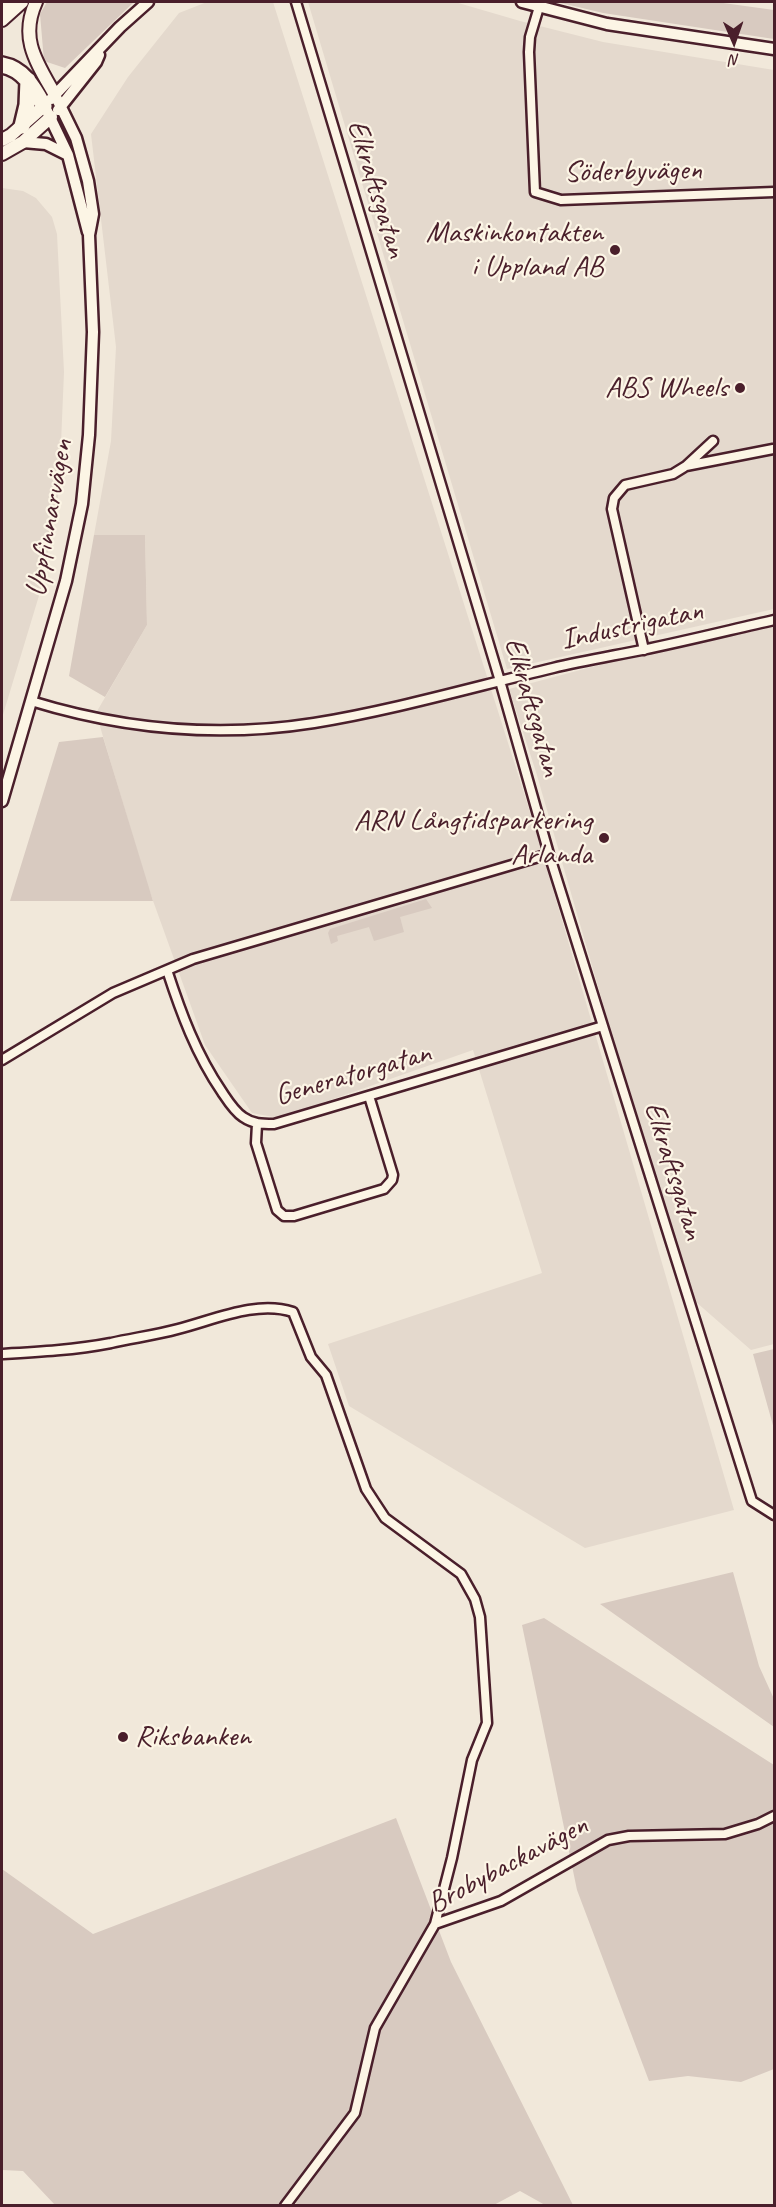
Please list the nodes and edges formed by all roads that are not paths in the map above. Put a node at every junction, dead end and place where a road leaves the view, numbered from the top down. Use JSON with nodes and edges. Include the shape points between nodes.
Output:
{"nodes":[{"id":1,"x":9,"y":2,"type":"edge"},
{"id":2,"x":22,"y":2,"type":"edge"},
{"id":3,"x":36,"y":2,"type":"edge"},
{"id":4,"x":148,"y":2,"type":"edge"},
{"id":5,"x":296,"y":2,"type":"edge"},
{"id":6,"x":522,"y":2,"type":"edge"},
{"id":7,"x":539,"y":7,"type":"junction"},
{"id":8,"x":2,"y":8,"type":"edge"},
{"id":9,"x":2,"y":20,"type":"edge"},
{"id":10,"x":102,"y":47,"type":"junction"},
{"id":11,"x":774,"y":49,"type":"edge"},
{"id":12,"x":2,"y":65,"type":"edge"},
{"id":13,"x":28,"y":80,"type":"junction"},
{"id":14,"x":50,"y":106,"type":"junction"},
{"id":15,"x":62,"y":107,"type":"junction"},
{"id":16,"x":22,"y":126,"type":"junction"},
{"id":17,"x":2,"y":140,"type":"edge"},
{"id":18,"x":23,"y":142,"type":"junction"},
{"id":19,"x":2,"y":154,"type":"edge"},
{"id":20,"x":68,"y":155,"type":"junction"},
{"id":21,"x":774,"y":192,"type":"edge"},
{"id":22,"x":89,"y":235,"type":"junction"},
{"id":23,"x":713,"y":441,"type":"dead end"},
{"id":24,"x":773,"y":449,"type":"dead end"},
{"id":25,"x":686,"y":466,"type":"junction"},
{"id":26,"x":774,"y":620,"type":"edge"},
{"id":27,"x":644,"y":650,"type":"junction"},
{"id":28,"x":500,"y":681,"type":"junction"},
{"id":29,"x":31,"y":701,"type":"junction"},
{"id":30,"x":2,"y":801,"type":"edge"},
{"id":31,"x":549,"y":854,"type":"junction"},
{"id":32,"x":167,"y":970,"type":"junction"},
{"id":33,"x":603,"y":1026,"type":"junction"},
{"id":34,"x":2,"y":1060,"type":"edge"},
{"id":35,"x":369,"y":1095,"type":"junction"},
{"id":36,"x":257,"y":1124,"type":"junction"},
{"id":37,"x":2,"y":1354,"type":"edge"},
{"id":38,"x":774,"y":1515,"type":"edge"},
{"id":39,"x":774,"y":1816,"type":"edge"},
{"id":40,"x":435,"y":1924,"type":"junction"},
{"id":41,"x":285,"y":2205,"type":"edge"}],
"edges":[{"from":1,"to":8,"type":"main road"},
{"from":2,"to":9,"type":"main road"},
{"from":3,"to":14,"type":"main road","via":[[29,21],[29,41]]},
{"from":4,"to":10,"type":"street"},
{"from":5,"to":28,"type":"street","name":"Elkraftsgatan"},
{"from":6,"to":7,"type":"street"},
{"from":7,"to":11,"type":"street","via":[[608,24]]},
{"from":7,"to":21,"type":"street","name":"Söderbyvägen","via":[[529,52],[535,192],[561,200]]},
{"from":10,"to":14,"type":"street"},
{"from":10,"to":15,"type":"street","via":[[96,62]]},
{"from":12,"to":13,"type":"highway","via":[[15,69]]},
{"from":13,"to":14,"type":"highway"},
{"from":13,"to":16,"type":"highway"},
{"from":14,"to":15,"type":"street","name":"Uppfinnarvägen"},
{"from":14,"to":16,"type":"main road"},
{"from":14,"to":18,"type":"main road"},
{"from":14,"to":20,"type":"street","name":"Uppfinnarvägen"},
{"from":15,"to":22,"type":"street","name":"Uppfinnarvägen","via":[[88,181],[93,214]]},
{"from":16,"to":17,"type":"main road"},
{"from":18,"to":19,"type":"main road"},
{"from":18,"to":20,"type":"street","via":[[46,144]]},
{"from":20,"to":22,"type":"street","name":"Uppfinnarvägen"},
{"from":22,"to":29,"type":"street","name":"Uppfinnarvägen","via":[[93,362],[82,504],[66,581]]},
{"from":23,"to":25,"type":"street"},
{"from":24,"to":25,"type":"street"},
{"from":25,"to":27,"type":"street","via":[[673,474],[625,485],[614,498],[612,509]]},
{"from":26,"to":27,"type":"street","name":"Industrigatan"},
{"from":27,"to":28,"type":"street","name":"Industrigatan"},
{"from":28,"to":29,"type":"street","name":"Industrigatan","via":[[358,715],[264,729],[182,729],[131,724]]},
{"from":28,"to":31,"type":"street","name":"Elkraftsgatan"},
{"from":29,"to":30,"type":"street","name":"Uppfinnarvägen"},
{"from":31,"to":32,"type":"street"},
{"from":31,"to":33,"type":"street","name":"Elkraftsgatan"},
{"from":32,"to":34,"type":"street","via":[[94,1004]]},
{"from":32,"to":36,"type":"street","name":"Generatorgatan","via":[[189,1035],[204,1064],[233,1108]]},
{"from":33,"to":35,"type":"street","name":"Generatorgatan"},
{"from":33,"to":38,"type":"street","name":"Elkraftsgatan","via":[[752,1501]]},
{"from":35,"to":36,"type":"street","name":"Generatorgatan","via":[[274,1124]]},
{"from":35,"to":36,"type":"street","via":[[392,1180],[384,1190],[294,1216],[284,1216],[277,1210],[256,1143]]},
{"from":37,"to":40,"type":"street","via":[[107,1343],[176,1330],[244,1311],[280,1308],[293,1312],[311,1357],[326,1375],[366,1489],[385,1518],[461,1574],[480,1617],[487,1724],[472,1760]]},
{"from":39,"to":40,"type":"street","name":"Brobybackavägen","via":[[725,1834],[608,1840],[501,1900]]},
{"from":40,"to":41,"type":"street","name":"Brobybackavägen","via":[[375,2028],[355,2113]]}]}
